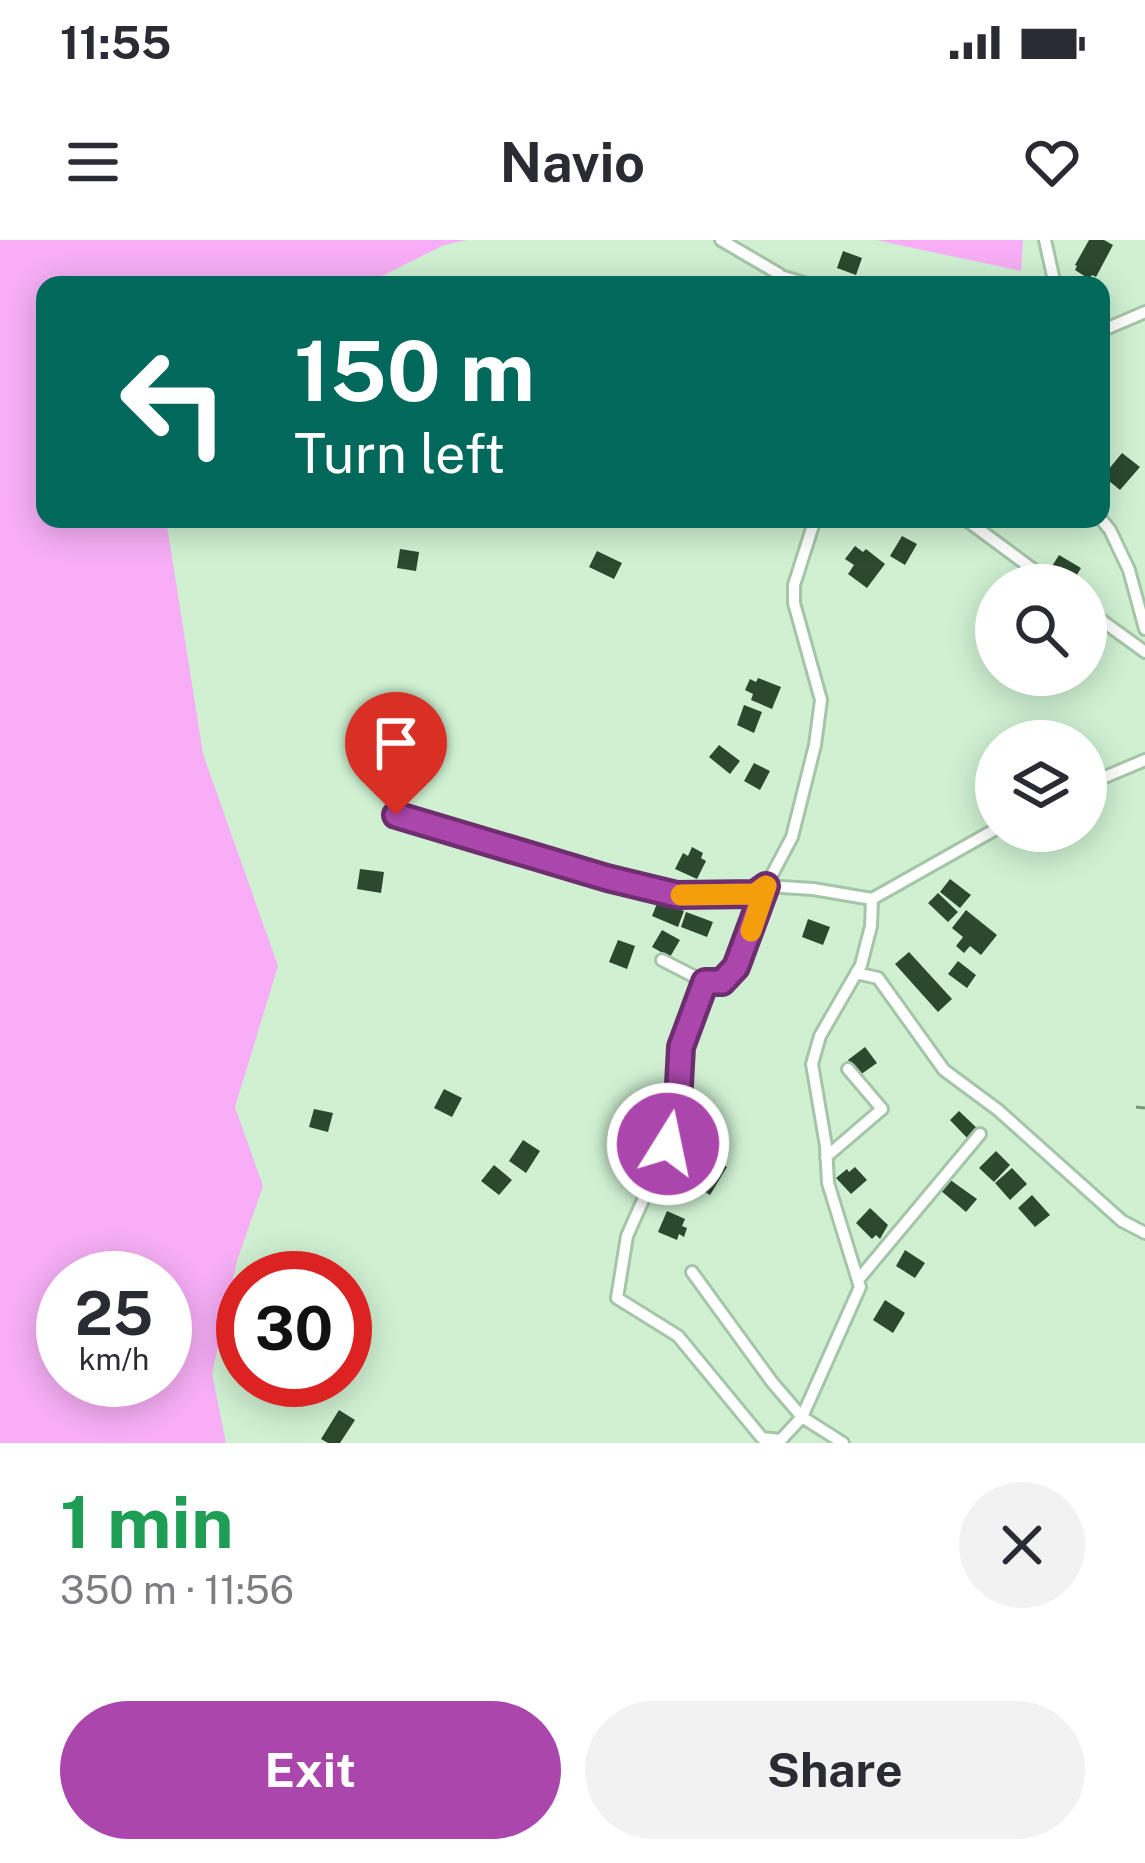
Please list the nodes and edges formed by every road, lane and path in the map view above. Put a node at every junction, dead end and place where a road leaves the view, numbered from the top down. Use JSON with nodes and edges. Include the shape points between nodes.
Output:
{"nodes":[{"id":1,"x":721,"y":240,"type":"edge"},
{"id":2,"x":1045,"y":240,"type":"edge"},
{"id":3,"x":777,"y":276,"type":"edge"},
{"id":4,"x":1053,"y":276,"type":"edge"},
{"id":5,"x":1145,"y":312,"type":"edge"},
{"id":6,"x":1110,"y":327,"type":"edge"},
{"id":7,"x":812,"y":528,"type":"edge"},
{"id":8,"x":977,"y":528,"type":"edge"},
{"id":9,"x":1108,"y":528,"type":"edge"},
{"id":10,"x":1026,"y":564,"type":"edge"},
{"id":11,"x":1107,"y":624,"type":"edge"},
{"id":12,"x":1145,"y":629,"type":"edge"},
{"id":13,"x":1145,"y":652,"type":"edge"},
{"id":14,"x":1145,"y":760,"type":"edge"},
{"id":15,"x":1107,"y":776,"type":"edge"},
{"id":16,"x":396,"y":815,"type":"dead end"},
{"id":17,"x":975,"y":841,"type":"edge"},
{"id":18,"x":766,"y":886,"type":"junction"},
{"id":19,"x":872,"y":899,"type":"junction"},
{"id":20,"x":662,"y":961,"type":"dead end"},
{"id":21,"x":856,"y":973,"type":"junction"},
{"id":22,"x":705,"y":982,"type":"junction"},
{"id":23,"x":848,"y":1069,"type":"dead end"},
{"id":24,"x":1136,"y":1107,"type":"dead end"},
{"id":25,"x":1145,"y":1108,"type":"edge"},
{"id":26,"x":980,"y":1134,"type":"dead end"},
{"id":27,"x":826,"y":1157,"type":"junction"},
{"id":28,"x":1145,"y":1233,"type":"edge"},
{"id":29,"x":692,"y":1273,"type":"dead end"},
{"id":30,"x":857,"y":1280,"type":"junction"},
{"id":31,"x":802,"y":1417,"type":"junction"},
{"id":32,"x":779,"y":1442,"type":"edge"},
{"id":33,"x":843,"y":1443,"type":"edge"}],
"edges":[{"from":1,"to":3,"type":"street"},
{"from":2,"to":4,"type":"street"},
{"from":5,"to":6,"type":"street"},
{"from":7,"to":18,"type":"street","via":[[794,603],[821,700],[791,836]]},
{"from":8,"to":10,"type":"street"},
{"from":9,"to":12,"type":"street"},
{"from":11,"to":13,"type":"street"},
{"from":14,"to":15,"type":"street"},
{"from":16,"to":18,"type":"street","via":[[677,895],[755,894]]},
{"from":17,"to":19,"type":"street"},
{"from":18,"to":19,"type":"street"},
{"from":18,"to":22,"type":"street","via":[[736,967],[722,982]]},
{"from":19,"to":21,"type":"street"},
{"from":20,"to":22,"type":"street"},
{"from":21,"to":27,"type":"street","via":[[812,1064]]},
{"from":21,"to":28,"type":"street","via":[[878,979],[944,1070]]},
{"from":22,"to":32,"type":"street","via":[[681,1047],[668,1144],[627,1236],[617,1298],[678,1336],[762,1438]]},
{"from":23,"to":27,"type":"street","via":[[882,1109]]},
{"from":24,"to":25,"type":"path"},
{"from":26,"to":30,"type":"street"},
{"from":27,"to":30,"type":"street"},
{"from":29,"to":31,"type":"street"},
{"from":30,"to":31,"type":"street"},
{"from":31,"to":32,"type":"street"},
{"from":31,"to":33,"type":"street"}]}
